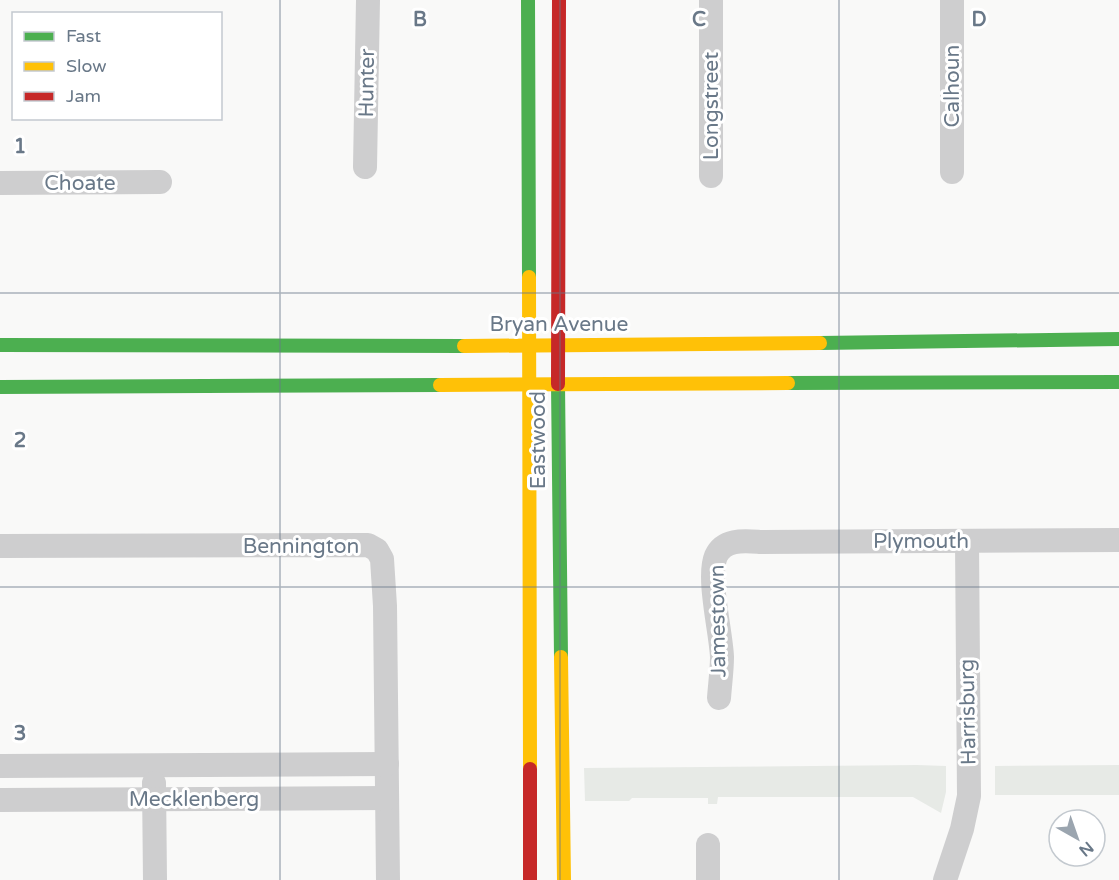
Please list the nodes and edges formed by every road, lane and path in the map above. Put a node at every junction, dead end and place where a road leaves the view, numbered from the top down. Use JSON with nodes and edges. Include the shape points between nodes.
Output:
{"nodes":[{"id":1,"x":368,"y":0,"type":"edge"},
{"id":2,"x":528,"y":0,"type":"edge"},
{"id":3,"x":559,"y":0,"type":"edge"},
{"id":4,"x":711,"y":0,"type":"edge"},
{"id":5,"x":952,"y":0,"type":"edge"},
{"id":6,"x":365,"y":167,"type":"dead end"},
{"id":7,"x":952,"y":172,"type":"dead end"},
{"id":8,"x":711,"y":176,"type":"dead end"},
{"id":9,"x":160,"y":182,"type":"dead end"},
{"id":10,"x":0,"y":183,"type":"edge"},
{"id":11,"x":1119,"y":339,"type":"edge"},
{"id":12,"x":0,"y":345,"type":"edge"},
{"id":13,"x":530,"y":346,"type":"junction"},
{"id":14,"x":558,"y":346,"type":"junction"},
{"id":15,"x":1119,"y":382,"type":"edge"},
{"id":16,"x":529,"y":384,"type":"junction"},
{"id":17,"x":559,"y":384,"type":"junction"},
{"id":18,"x":0,"y":387,"type":"edge"},
{"id":19,"x":1119,"y":540,"type":"edge"},
{"id":20,"x":967,"y":541,"type":"junction"},
{"id":21,"x":0,"y":546,"type":"edge"},
{"id":22,"x":724,"y":546,"type":"joint"},
{"id":23,"x":719,"y":698,"type":"dead end"},
{"id":24,"x":387,"y":764,"type":"junction"},
{"id":25,"x":154,"y":765,"type":"junction"},
{"id":26,"x":0,"y":766,"type":"edge"},
{"id":27,"x":387,"y":798,"type":"junction"},
{"id":28,"x":154,"y":799,"type":"junction"},
{"id":29,"x":0,"y":800,"type":"edge"},
{"id":30,"x":708,"y":845,"type":"dead end"},
{"id":31,"x":155,"y":880,"type":"edge"},
{"id":32,"x":388,"y":880,"type":"edge"},
{"id":33,"x":530,"y":880,"type":"edge"},
{"id":34,"x":564,"y":880,"type":"edge"},
{"id":35,"x":708,"y":880,"type":"edge"},
{"id":36,"x":945,"y":880,"type":"edge"}],
"edges":[{"from":1,"to":6,"type":"street","name":"Hunter"},
{"from":2,"to":13,"type":"main road","name":"Eastwood"},
{"from":3,"to":14,"type":"main road","name":"Eastwood"},
{"from":4,"to":8,"type":"street","name":"Longstreet"},
{"from":5,"to":7,"type":"street","name":"Calhoun"},
{"from":9,"to":10,"type":"street","name":"Choate"},
{"from":11,"to":14,"type":"main road","name":"Bryan Avenue"},
{"from":12,"to":13,"type":"main road","name":"Bryan Avenue"},
{"from":13,"to":14,"type":"main road","name":"Bryan Avenue"},
{"from":13,"to":16,"type":"main road","name":"Eastwood"},
{"from":14,"to":17,"type":"main road","name":"Eastwood"},
{"from":15,"to":17,"type":"main road"},
{"from":16,"to":17,"type":"main road"},
{"from":16,"to":18,"type":"main road"},
{"from":16,"to":33,"type":"main road","name":"Eastwood"},
{"from":17,"to":34,"type":"main road","name":"Eastwood"},
{"from":19,"to":20,"type":"street","name":"Plymouth"},
{"from":20,"to":22,"type":"street","name":"Plymouth","via":[[740,540]]},
{"from":20,"to":36,"type":"street","name":"Harrisburg","via":[[969,796]]},
{"from":21,"to":24,"type":"street","name":"Bennington","via":[[368,545],[377,550],[382,559],[385,606]]},
{"from":22,"to":23,"type":"street","name":"Jamestown","via":[[716,556],[714,572],[722,656]]},
{"from":24,"to":25,"type":"street","name":"Mecklenberg"},
{"from":24,"to":27,"type":"street","name":"Bennington"},
{"from":25,"to":26,"type":"street","name":"Mecklenberg"},
{"from":25,"to":28,"type":"street"},
{"from":27,"to":28,"type":"street","name":"Mecklenberg"},
{"from":27,"to":32,"type":"street","name":"Bennington"},
{"from":28,"to":29,"type":"street","name":"Mecklenberg"},
{"from":28,"to":31,"type":"street"},
{"from":30,"to":35,"type":"street"}]}
